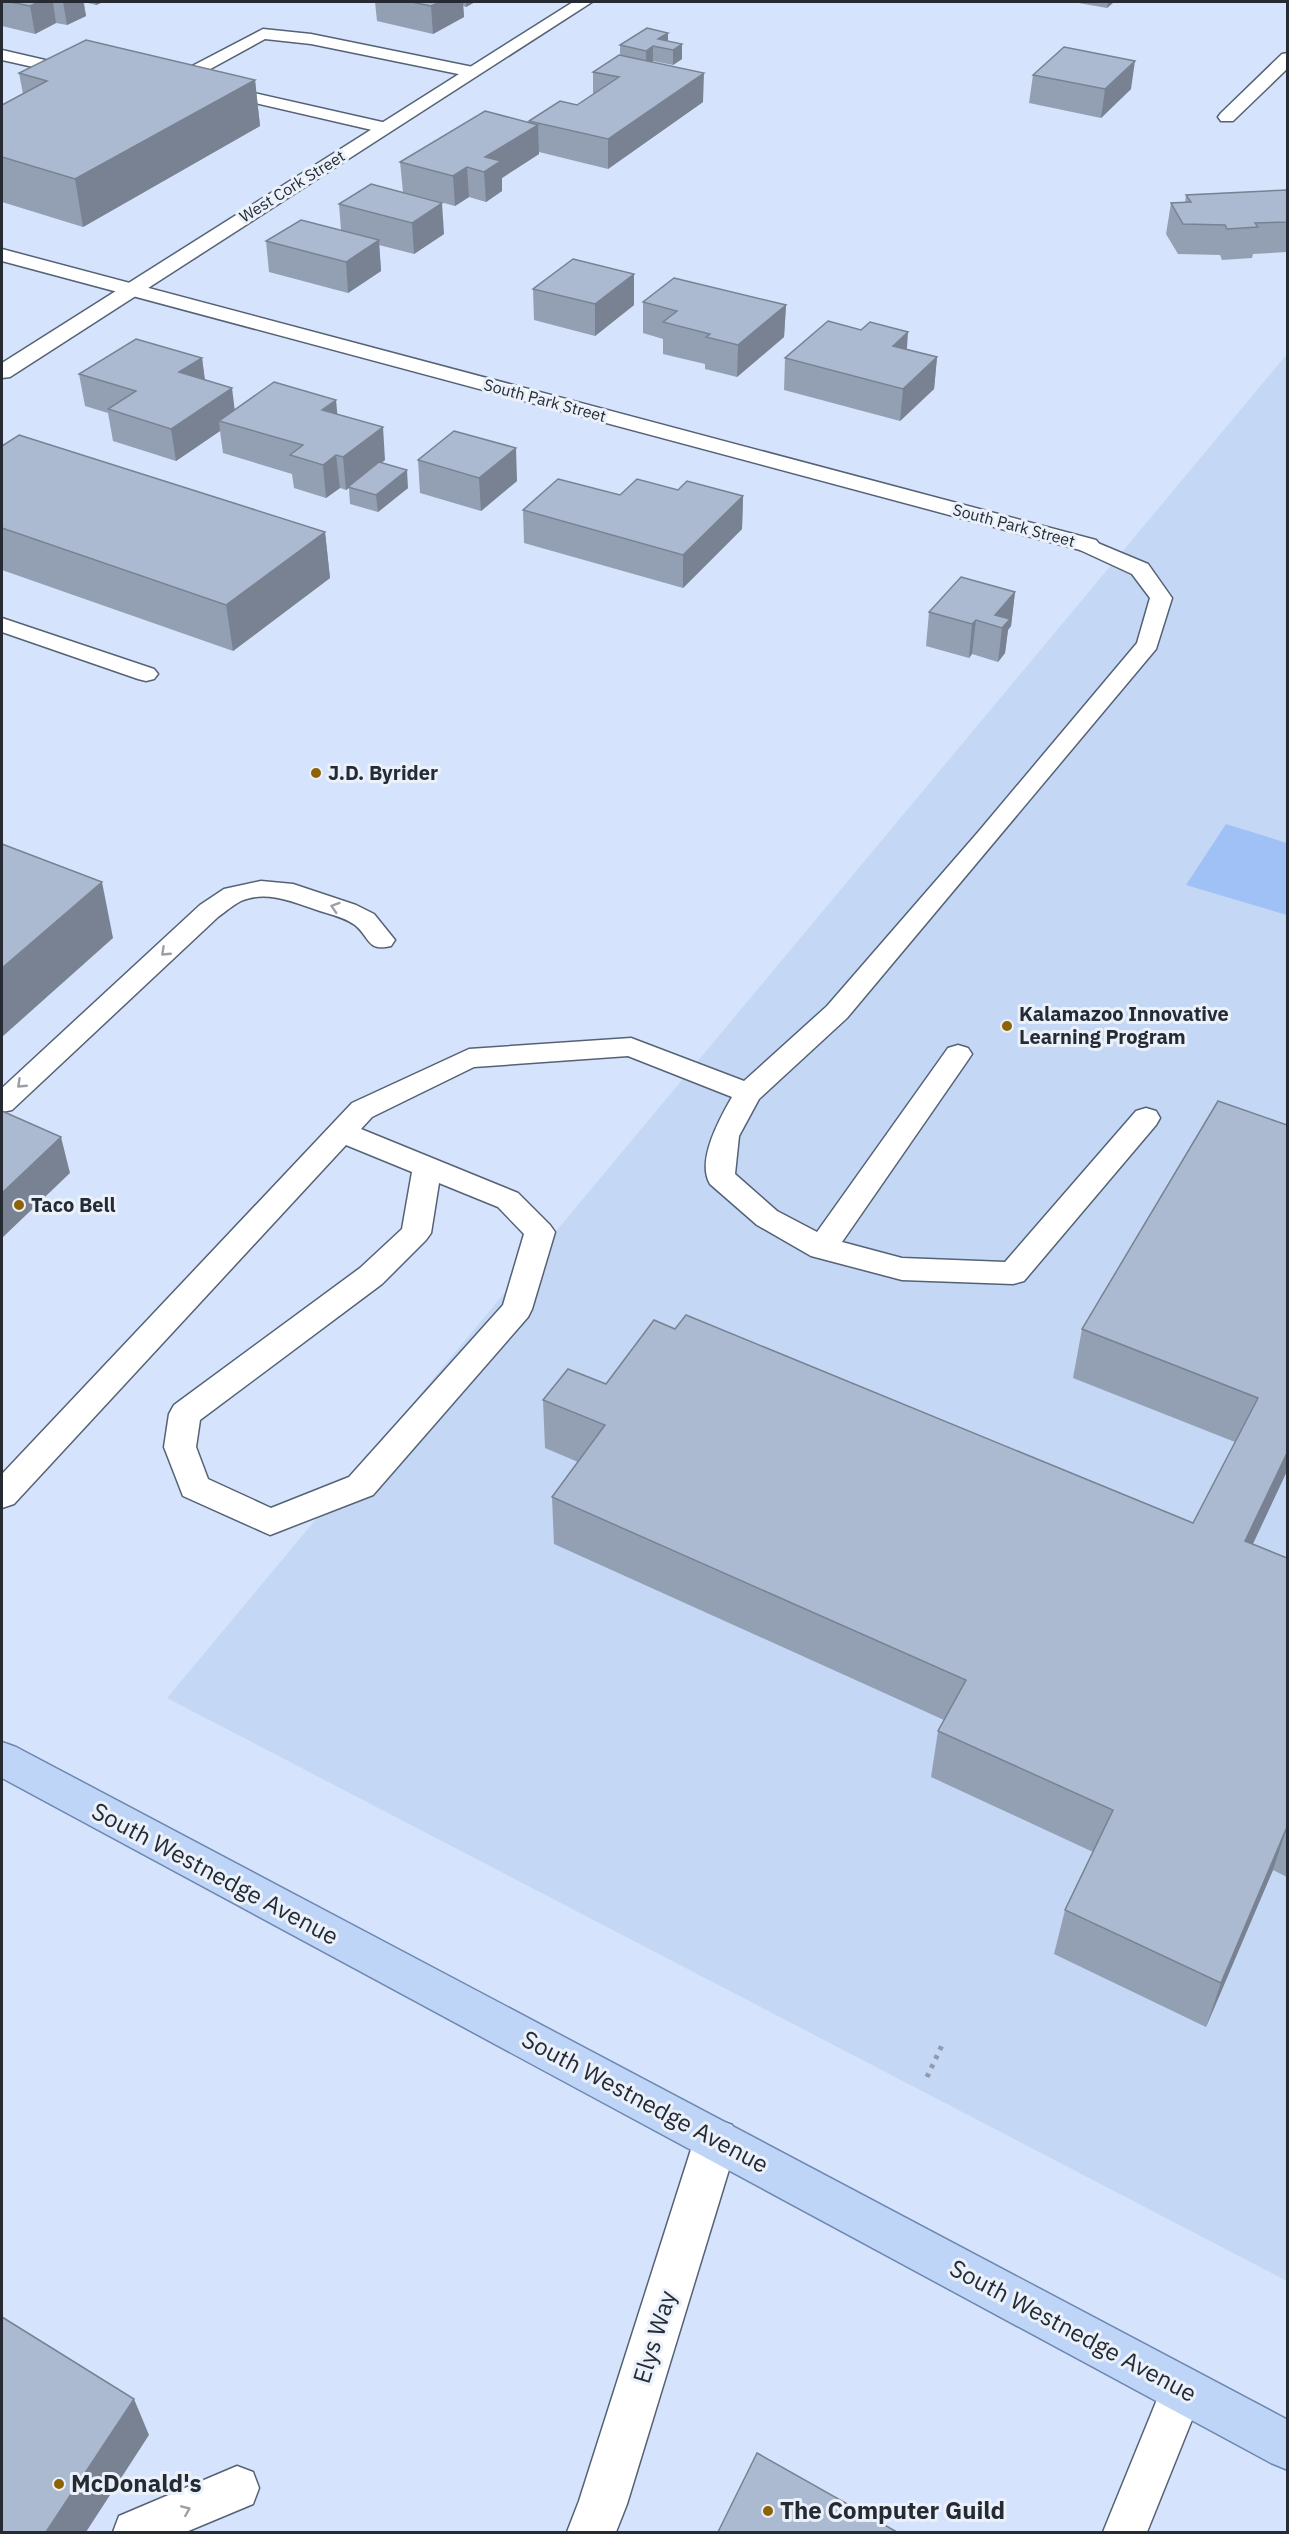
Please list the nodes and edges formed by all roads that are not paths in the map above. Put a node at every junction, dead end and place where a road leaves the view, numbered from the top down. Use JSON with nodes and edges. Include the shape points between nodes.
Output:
{"nodes":[{"id":1,"x":584,"y":2,"type":"edge"},
{"id":2,"x":2,"y":55,"type":"edge"},
{"id":3,"x":1287,"y":58,"type":"edge"},
{"id":4,"x":473,"y":72,"type":"junction"},
{"id":5,"x":63,"y":84,"type":"edge"},
{"id":6,"x":1227,"y":117,"type":"dead end"},
{"id":7,"x":385,"y":128,"type":"junction"},
{"id":8,"x":2,"y":255,"type":"edge"},
{"id":9,"x":130,"y":290,"type":"junction"},
{"id":10,"x":2,"y":372,"type":"edge"},
{"id":11,"x":1088,"y":544,"type":"joint"},
{"id":12,"x":2,"y":625,"type":"edge"},
{"id":13,"x":146,"y":674,"type":"dead end"},
{"id":14,"x":382,"y":940,"type":"dead end"},
{"id":15,"x":958,"y":1054,"type":"dead end"},
{"id":16,"x":748,"y":1093,"type":"junction"},
{"id":17,"x":2,"y":1103,"type":"edge"},
{"id":18,"x":1146,"y":1118,"type":"dead end"},
{"id":19,"x":341,"y":1132,"type":"junction"},
{"id":20,"x":427,"y":1167,"type":"junction"},
{"id":21,"x":822,"y":1248,"type":"junction"},
{"id":22,"x":2,"y":1495,"type":"edge"},
{"id":23,"x":2,"y":1759,"type":"edge"},
{"id":24,"x":716,"y":2140,"type":"junction"},
{"id":25,"x":1182,"y":2390,"type":"junction"},
{"id":26,"x":1287,"y":2446,"type":"edge"},
{"id":27,"x":237,"y":2488,"type":"dead end"},
{"id":28,"x":135,"y":2532,"type":"edge"},
{"id":29,"x":591,"y":2532,"type":"edge"},
{"id":30,"x":1125,"y":2532,"type":"edge"}],
"edges":[{"from":1,"to":4,"type":"street","name":"West Cork Street"},
{"from":2,"to":5,"type":"lane","via":[[87,72]]},
{"from":3,"to":6,"type":"street"},
{"from":4,"to":7,"type":"street","name":"West Cork Street"},
{"from":4,"to":7,"type":"lane","via":[[311,39],[263,34],[171,79]]},
{"from":7,"to":9,"type":"street","name":"West Cork Street"},
{"from":8,"to":9,"type":"street","name":"South Park Street"},
{"from":9,"to":10,"type":"street","name":"West Cork Street"},
{"from":9,"to":11,"type":"street","name":"South Park Street"},
{"from":11,"to":16,"type":"lane","via":[[1140,570],[1161,598],[1148,644],[837,1012]]},
{"from":12,"to":13,"type":"lane"},
{"from":14,"to":17,"type":"lane","one_way":true,"via":[[365,920],[347,910],[284,890],[261,889],[233,895],[210,911]]},
{"from":15,"to":21,"type":"lane"},
{"from":16,"to":19,"type":"lane","via":[[631,1047],[469,1058],[362,1110]]},
{"from":16,"to":21,"type":"lane","via":[[725,1136],[720,1177],[767,1218]]},
{"from":18,"to":21,"type":"lane","via":[[1013,1273],[902,1269]]},
{"from":19,"to":20,"type":"lane"},
{"from":19,"to":22,"type":"lane"},
{"from":20,"to":20,"type":"lane","via":[[508,1200],[540,1232],[517,1309],[361,1486],[270,1522],[195,1487],[180,1447],[185,1414],[371,1276],[416,1233]]},
{"from":23,"to":24,"type":"main road","name":"South Westnedge Avenue"},
{"from":24,"to":25,"type":"main road","name":"South Westnedge Avenue"},
{"from":24,"to":29,"type":"street","name":"Elys Way"},
{"from":25,"to":26,"type":"main road","name":"South Westnedge Avenue"},
{"from":25,"to":30,"type":"lane"},
{"from":28,"to":27,"type":"lane","one_way":true}]}
